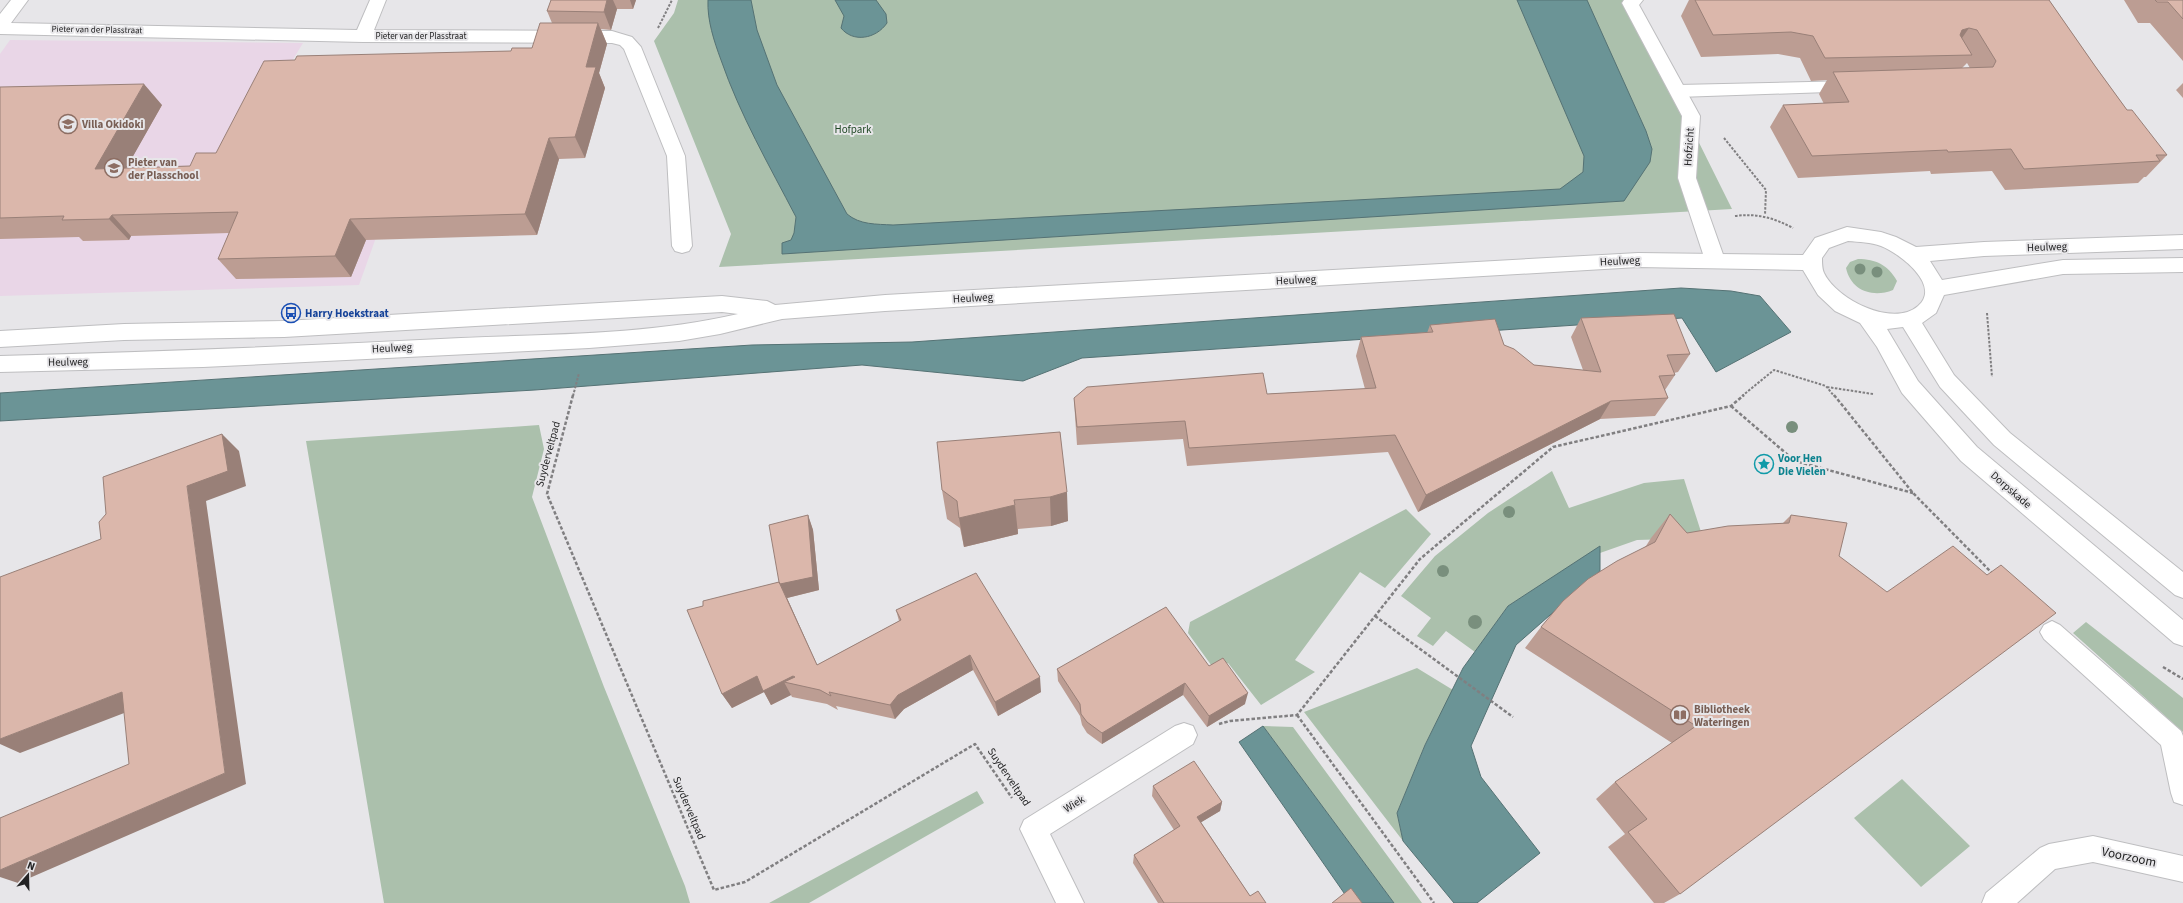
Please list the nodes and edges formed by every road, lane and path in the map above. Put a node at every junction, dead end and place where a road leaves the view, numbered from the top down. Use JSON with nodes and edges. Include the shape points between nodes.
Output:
{"nodes":[{"id":1,"x":20,"y":0,"type":"edge"},
{"id":2,"x":378,"y":0,"type":"edge"},
{"id":3,"x":1630,"y":1,"type":"edge"},
{"id":4,"x":0,"y":25,"type":"edge"},
{"id":5,"x":0,"y":28,"type":"edge"},
{"id":6,"x":362,"y":36,"type":"junction"},
{"id":7,"x":1868,"y":86,"type":"edge"},
{"id":8,"x":1678,"y":91,"type":"junction"},
{"id":9,"x":1691,"y":116,"type":"junction"},
{"id":10,"x":1765,"y":215,"type":"junction"},
{"id":11,"x":1701,"y":223,"type":"junction"},
{"id":12,"x":2183,"y":242,"type":"edge"},
{"id":13,"x":682,"y":246,"type":"dead end"},
{"id":14,"x":1912,"y":255,"type":"junction"},
{"id":15,"x":1715,"y":260,"type":"junction"},
{"id":16,"x":1785,"y":262,"type":"junction"},
{"id":17,"x":1811,"y":263,"type":"junction"},
{"id":18,"x":2183,"y":265,"type":"edge"},
{"id":19,"x":1934,"y":289,"type":"junction"},
{"id":20,"x":1987,"y":310,"type":"dead end"},
{"id":21,"x":782,"y":311,"type":"junction"},
{"id":22,"x":1868,"y":318,"type":"junction"},
{"id":23,"x":1909,"y":320,"type":"junction"},
{"id":24,"x":0,"y":339,"type":"edge"},
{"id":25,"x":0,"y":364,"type":"edge"},
{"id":26,"x":580,"y":370,"type":"dead end"},
{"id":27,"x":1992,"y":380,"type":"dead end"},
{"id":28,"x":1730,"y":406,"type":"junction"},
{"id":29,"x":1913,"y":493,"type":"junction"},
{"id":30,"x":1996,"y":577,"type":"edge"},
{"id":31,"x":2183,"y":587,"type":"edge"},
{"id":32,"x":1375,"y":616,"type":"junction"},
{"id":33,"x":2052,"y":632,"type":"edge"},
{"id":34,"x":2183,"y":635,"type":"edge"},
{"id":35,"x":1296,"y":715,"type":"junction"},
{"id":36,"x":1513,"y":717,"type":"dead end"},
{"id":37,"x":1184,"y":735,"type":"joint"},
{"id":38,"x":2183,"y":793,"type":"edge"},
{"id":39,"x":1033,"y":829,"type":"junction"},
{"id":40,"x":2183,"y":869,"type":"edge"},
{"id":41,"x":1070,"y":903,"type":"edge"},
{"id":42,"x":1434,"y":903,"type":"edge"},
{"id":43,"x":1996,"y":903,"type":"edge"}],
"edges":[{"from":1,"to":4,"type":"main road"},
{"from":2,"to":6,"type":"main road"},
{"from":3,"to":8,"type":"main road","name":"Hofzicht"},
{"from":5,"to":6,"type":"main road","name":"Pieter van der Plasstraat"},
{"from":6,"to":13,"type":"main road","name":"Pieter van der Plasstraat","via":[[612,37],[626,41],[632,46],[676,156]]},
{"from":7,"to":8,"type":"lane"},
{"from":8,"to":9,"type":"main road","name":"Hofzicht"},
{"from":9,"to":10,"type":"path","via":[[1726,139],[1766,190]]},
{"from":9,"to":11,"type":"main road","name":"Hofzicht","via":[[1687,178]]},
{"from":10,"to":11,"type":"path","via":[[1747,213]]},
{"from":10,"to":16,"type":"path","via":[[1797,230],[1789,239],[1785,250]]},
{"from":11,"to":15,"type":"main road","name":"Hofzicht"},
{"from":12,"to":14,"type":"main road","name":"Heulweg","via":[[1984,249]]},
{"from":14,"to":17,"type":"main road","via":[[1881,238],[1847,234],[1832,236],[1821,243],[1814,252]]},
{"from":14,"to":19,"type":"main road","via":[[1928,271]]},
{"from":15,"to":16,"type":"main road","name":"Heulweg"},
{"from":15,"to":21,"type":"main road","name":"Heulweg","via":[[1630,260],[893,302]]},
{"from":16,"to":17,"type":"main road","name":"Heulweg"},
{"from":17,"to":22,"type":"main road","via":[[1816,279],[1827,294],[1846,308]]},
{"from":18,"to":19,"type":"main road","name":"Heulweg","via":[[2063,267]]},
{"from":19,"to":23,"type":"main road","via":[[1931,305]]},
{"from":20,"to":27,"type":"path"},
{"from":21,"to":24,"type":"main road","name":"Heulweg","via":[[722,304],[284,329],[124,332]]},
{"from":21,"to":25,"type":"main road","name":"Heulweg","via":[[679,333],[589,340],[203,359]]},
{"from":22,"to":23,"type":"main road"},
{"from":22,"to":34,"type":"main road","name":"Dorpskade","via":[[1884,340],[1910,387],[1969,454]]},
{"from":23,"to":31,"type":"main road","via":[[1947,381],[2002,439]]},
{"from":26,"to":39,"type":"path","name":"Suyderveltpad","via":[[546,494],[714,890],[745,882],[975,744]]},
{"from":28,"to":29,"type":"path","via":[[1795,461]]},
{"from":28,"to":29,"type":"path","via":[[1774,370],[1826,386]]},
{"from":28,"to":32,"type":"path","via":[[1553,448],[1420,559]]},
{"from":29,"to":30,"type":"path"},
{"from":32,"to":35,"type":"path"},
{"from":32,"to":36,"type":"path"},
{"from":33,"to":38,"type":"lane","via":[[2172,739]]},
{"from":35,"to":37,"type":"path","via":[[1230,721]]},
{"from":35,"to":42,"type":"path"},
{"from":37,"to":39,"type":"main road","name":"Wiek"},
{"from":39,"to":41,"type":"main road"},
{"from":40,"to":43,"type":"main road","name":"Voorzoom","via":[[2093,849],[2049,856]]}]}
